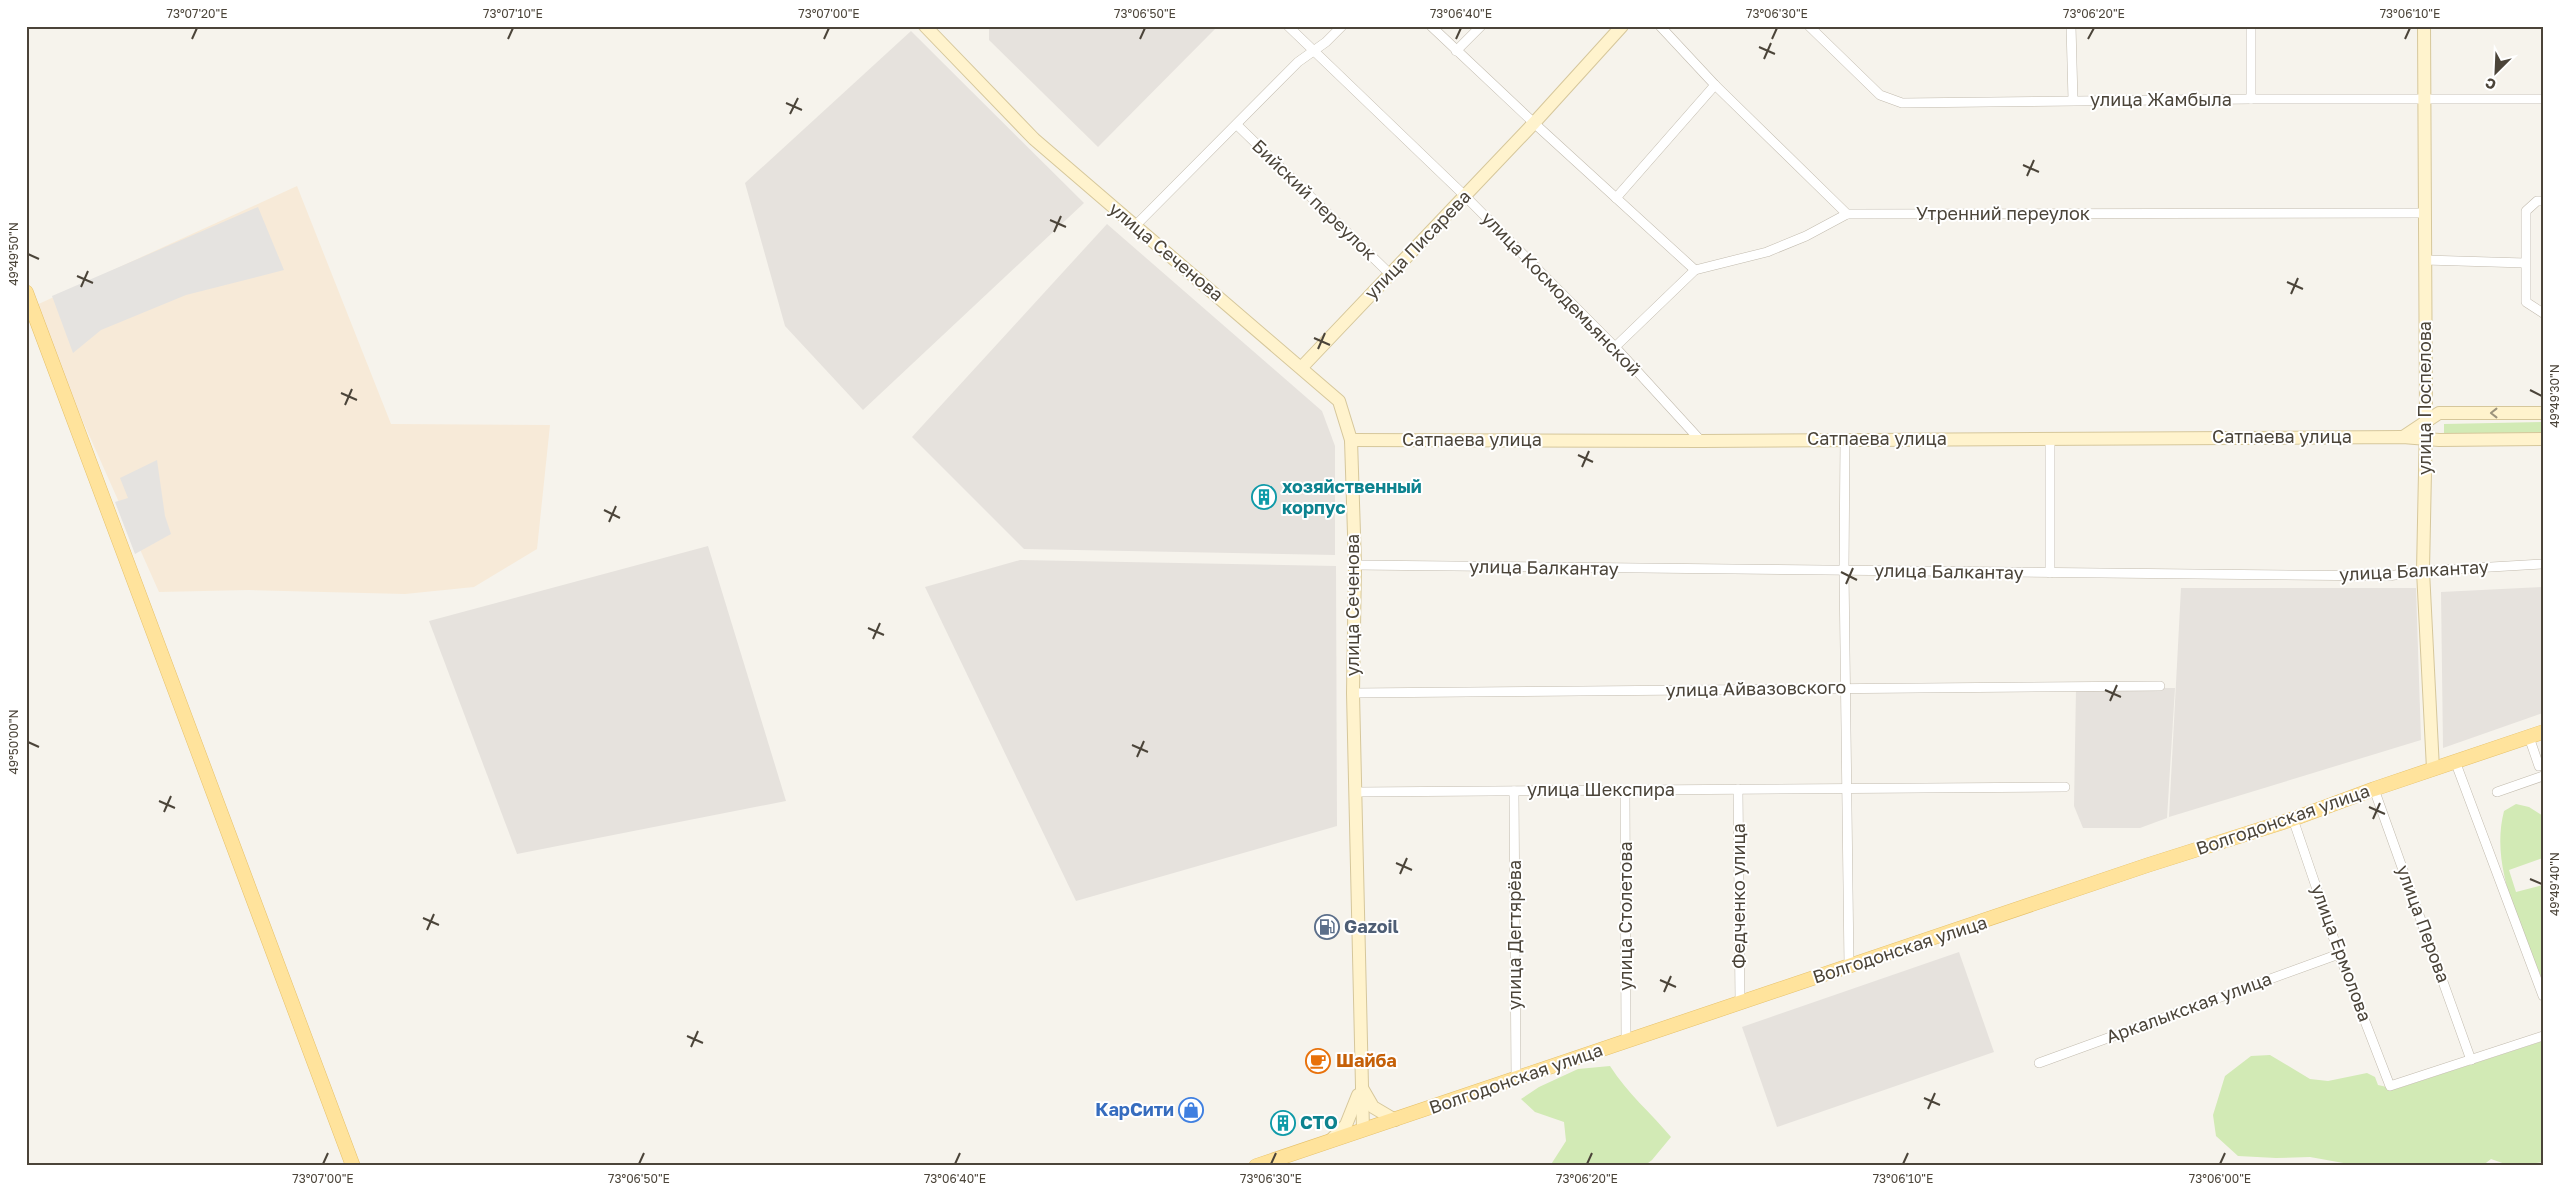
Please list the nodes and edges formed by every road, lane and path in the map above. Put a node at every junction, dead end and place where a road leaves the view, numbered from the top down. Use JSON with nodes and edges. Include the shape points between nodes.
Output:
{"nodes":[{"id":1,"x":925,"y":26,"type":"edge"},
{"id":2,"x":1288,"y":26,"type":"edge"},
{"id":3,"x":1342,"y":26,"type":"edge"},
{"id":4,"x":1431,"y":26,"type":"edge"},
{"id":5,"x":1480,"y":26,"type":"edge"},
{"id":6,"x":1622,"y":26,"type":"edge"},
{"id":7,"x":1660,"y":26,"type":"edge"},
{"id":8,"x":1809,"y":26,"type":"edge"},
{"id":9,"x":2070,"y":26,"type":"edge"},
{"id":10,"x":2251,"y":26,"type":"edge"},
{"id":11,"x":2424,"y":26,"type":"edge"},
{"id":12,"x":1456,"y":51,"type":"junction"},
{"id":13,"x":1312,"y":52,"type":"junction"},
{"id":14,"x":1715,"y":85,"type":"junction"},
{"id":15,"x":2252,"y":99,"type":"junction"},
{"id":16,"x":2543,"y":99,"type":"edge"},
{"id":17,"x":2073,"y":100,"type":"junction"},
{"id":18,"x":2424,"y":100,"type":"junction"},
{"id":19,"x":1534,"y":123,"type":"junction"},
{"id":20,"x":1237,"y":125,"type":"junction"},
{"id":21,"x":1465,"y":196,"type":"junction"},
{"id":22,"x":1616,"y":198,"type":"junction"},
{"id":23,"x":2543,"y":200,"type":"edge"},
{"id":24,"x":2425,"y":213,"type":"junction"},
{"id":25,"x":1847,"y":214,"type":"junction"},
{"id":26,"x":1135,"y":226,"type":"junction"},
{"id":27,"x":2425,"y":260,"type":"junction"},
{"id":28,"x":2525,"y":262,"type":"junction"},
{"id":29,"x":1695,"y":270,"type":"junction"},
{"id":30,"x":1390,"y":274,"type":"junction"},
{"id":31,"x":26,"y":292,"type":"edge"},
{"id":32,"x":2543,"y":313,"type":"edge"},
{"id":33,"x":1615,"y":347,"type":"junction"},
{"id":34,"x":1302,"y":367,"type":"junction"},
{"id":35,"x":2543,"y":413,"type":"edge"},
{"id":36,"x":2426,"y":422,"type":"junction"},
{"id":37,"x":2403,"y":437,"type":"junction"},
{"id":38,"x":2050,"y":438,"type":"junction"},
{"id":39,"x":2424,"y":439,"type":"junction"},
{"id":40,"x":2543,"y":439,"type":"edge"},
{"id":41,"x":1351,"y":440,"type":"junction"},
{"id":42,"x":1845,"y":440,"type":"junction"},
{"id":43,"x":1701,"y":441,"type":"junction"},
{"id":44,"x":2543,"y":564,"type":"edge"},
{"id":45,"x":1355,"y":565,"type":"junction"},
{"id":46,"x":1844,"y":571,"type":"junction"},
{"id":47,"x":2423,"y":571,"type":"junction"},
{"id":48,"x":2050,"y":573,"type":"junction"},
{"id":49,"x":2160,"y":686,"type":"dead end"},
{"id":50,"x":1846,"y":688,"type":"junction"},
{"id":51,"x":1352,"y":693,"type":"junction"},
{"id":52,"x":2543,"y":732,"type":"edge"},
{"id":53,"x":2529,"y":737,"type":"junction"},
{"id":54,"x":2455,"y":762,"type":"junction"},
{"id":55,"x":2433,"y":770,"type":"junction"},
{"id":56,"x":2542,"y":770,"type":"edge"},
{"id":57,"x":2065,"y":787,"type":"dead end"},
{"id":58,"x":1738,"y":789,"type":"junction"},
{"id":59,"x":1846,"y":789,"type":"junction"},
{"id":60,"x":2374,"y":789,"type":"junction"},
{"id":61,"x":1625,"y":790,"type":"junction"},
{"id":62,"x":1514,"y":791,"type":"junction"},
{"id":63,"x":1356,"y":792,"type":"junction"},
{"id":64,"x":2497,"y":792,"type":"dead end"},
{"id":65,"x":2293,"y":819,"type":"junction"},
{"id":66,"x":2339,"y":954,"type":"junction"},
{"id":67,"x":1849,"y":966,"type":"junction"},
{"id":68,"x":2543,"y":996,"type":"edge"},
{"id":69,"x":1740,"y":1003,"type":"junction"},
{"id":70,"x":2543,"y":1036,"type":"edge"},
{"id":71,"x":1626,"y":1042,"type":"junction"},
{"id":72,"x":2471,"y":1060,"type":"junction"},
{"id":73,"x":2038,"y":1063,"type":"dead end"},
{"id":74,"x":1516,"y":1079,"type":"junction"},
{"id":75,"x":1361,"y":1086,"type":"junction"},
{"id":76,"x":1395,"y":1120,"type":"junction"},
{"id":77,"x":1362,"y":1130,"type":"junction"},
{"id":78,"x":1330,"y":1142,"type":"junction"},
{"id":79,"x":353,"y":1166,"type":"edge"},
{"id":80,"x":1256,"y":1166,"type":"edge"}],
"edges":[{"from":1,"to":26,"type":"street","name":"улица Сеченова","via":[[1034,139]]},
{"from":2,"to":13,"type":"street","name":"улица Космодемьянской"},
{"from":3,"to":13,"type":"street"},
{"from":4,"to":12,"type":"street"},
{"from":5,"to":12,"type":"street"},
{"from":6,"to":19,"type":"street","name":"улица Писарева"},
{"from":7,"to":14,"type":"street"},
{"from":8,"to":17,"type":"street","name":"улица Жамбыла","via":[[1880,95],[1902,103]]},
{"from":9,"to":17,"type":"street"},
{"from":10,"to":15,"type":"street"},
{"from":11,"to":18,"type":"street","name":"улица Поспелова"},
{"from":12,"to":19,"type":"street"},
{"from":13,"to":20,"type":"street","via":[[1298,62]]},
{"from":13,"to":21,"type":"street","name":"улица Космодемьянской"},
{"from":14,"to":22,"type":"street"},
{"from":14,"to":25,"type":"street"},
{"from":15,"to":17,"type":"street","name":"улица Жамбыла"},
{"from":15,"to":18,"type":"street","name":"улица Жамбыла"},
{"from":16,"to":18,"type":"street","name":"улица Жамбыла"},
{"from":18,"to":24,"type":"street","name":"улица Поспелова"},
{"from":19,"to":21,"type":"street","name":"улица Писарева"},
{"from":19,"to":22,"type":"street"},
{"from":20,"to":26,"type":"street"},
{"from":20,"to":30,"type":"street","name":"Бийский переулок"},
{"from":21,"to":30,"type":"street","name":"улица Писарева"},
{"from":21,"to":33,"type":"street","name":"улица Космодемьянской"},
{"from":22,"to":29,"type":"street"},
{"from":23,"to":28,"type":"street","via":[[2526,211]]},
{"from":24,"to":25,"type":"street","name":"Утренний переулок"},
{"from":24,"to":27,"type":"street","name":"улица Поспелова"},
{"from":25,"to":29,"type":"street","via":[[1806,236],[1766,252]]},
{"from":26,"to":34,"type":"street","name":"улица Сеченова"},
{"from":27,"to":28,"type":"street"},
{"from":27,"to":36,"type":"street","name":"улица Поспелова"},
{"from":28,"to":32,"type":"street","via":[[2526,302]]},
{"from":29,"to":33,"type":"street"},
{"from":30,"to":34,"type":"street","name":"улица Писарева"},
{"from":31,"to":79,"type":"main road"},
{"from":33,"to":43,"type":"street","name":"улица Космодемьянской"},
{"from":34,"to":41,"type":"street","name":"улица Сеченова","via":[[1339,401]]},
{"from":35,"to":36,"type":"street","one_way":true,"via":[[2439,413]]},
{"from":36,"to":37,"type":"street"},
{"from":36,"to":39,"type":"street","name":"улица Поспелова"},
{"from":37,"to":38,"type":"street","name":"Сатпаева улица"},
{"from":37,"to":39,"type":"street","name":"Сатпаева улица"},
{"from":38,"to":42,"type":"street","name":"Сатпаева улица"},
{"from":38,"to":48,"type":"street"},
{"from":39,"to":40,"type":"street","name":"Сатпаева улица"},
{"from":39,"to":47,"type":"street","name":"улица Поспелова"},
{"from":41,"to":43,"type":"street","name":"Сатпаева улица"},
{"from":41,"to":45,"type":"street","name":"улица Сеченова"},
{"from":42,"to":43,"type":"street","name":"Сатпаева улица"},
{"from":42,"to":46,"type":"street"},
{"from":44,"to":47,"type":"street","name":"улица Балкантау"},
{"from":45,"to":46,"type":"street","name":"улица Балкантау"},
{"from":45,"to":51,"type":"street","name":"улица Сеченова"},
{"from":46,"to":48,"type":"street","name":"улица Балкантау"},
{"from":46,"to":50,"type":"street"},
{"from":47,"to":48,"type":"street","name":"улица Балкантау","via":[[2388,576]]},
{"from":47,"to":55,"type":"street","name":"улица Поспелова"},
{"from":49,"to":50,"type":"street","name":"улица Айвазовского"},
{"from":50,"to":51,"type":"street","name":"улица Айвазовского"},
{"from":50,"to":59,"type":"street"},
{"from":51,"to":63,"type":"street","name":"улица Сеченова"},
{"from":52,"to":53,"type":"main road","name":"Волгодонская улица"},
{"from":53,"to":54,"type":"main road","name":"Волгодонская улица"},
{"from":53,"to":56,"type":"street"},
{"from":54,"to":55,"type":"main road","name":"Волгодонская улица"},
{"from":54,"to":68,"type":"street"},
{"from":55,"to":60,"type":"main road","name":"Волгодонская улица"},
{"from":56,"to":64,"type":"street"},
{"from":57,"to":59,"type":"street","name":"улица Шекспира"},
{"from":58,"to":59,"type":"street","name":"улица Шекспира"},
{"from":58,"to":61,"type":"street","name":"улица Шекспира"},
{"from":58,"to":69,"type":"street","name":"Федченко улица"},
{"from":59,"to":67,"type":"street"},
{"from":60,"to":65,"type":"main road","name":"Волгодонская улица"},
{"from":60,"to":72,"type":"street","name":"улица Перова"},
{"from":61,"to":62,"type":"street","name":"улица Шекспира"},
{"from":61,"to":71,"type":"street","name":"улица Столетова"},
{"from":62,"to":63,"type":"street","name":"улица Шекспира"},
{"from":62,"to":74,"type":"street","name":"улица Дегтярёва"},
{"from":63,"to":75,"type":"street","name":"улица Сеченова"},
{"from":65,"to":66,"type":"street","name":"улица Ермолова"},
{"from":65,"to":67,"type":"main road","name":"Волгодонская улица","via":[[2148,864]]},
{"from":66,"to":72,"type":"street","name":"улица Ермолова","via":[[2390,1086]]},
{"from":66,"to":73,"type":"street","name":"Аркалыкская улица"},
{"from":67,"to":69,"type":"main road","name":"Волгодонская улица"},
{"from":69,"to":71,"type":"main road","name":"Волгодонская улица"},
{"from":70,"to":72,"type":"street"},
{"from":71,"to":74,"type":"main road","name":"Волгодонская улица"},
{"from":74,"to":76,"type":"main road","name":"Волгодонская улица"},
{"from":75,"to":76,"type":"street","via":[[1372,1107]]},
{"from":75,"to":77,"type":"street","name":"улица Сеченова"},
{"from":75,"to":78,"type":"street","via":[[1349,1119]]},
{"from":76,"to":77,"type":"main road","name":"Волгодонская улица"},
{"from":77,"to":78,"type":"main road","name":"Волгодонская улица"},
{"from":78,"to":80,"type":"main road","name":"Волгодонская улица"}]}
